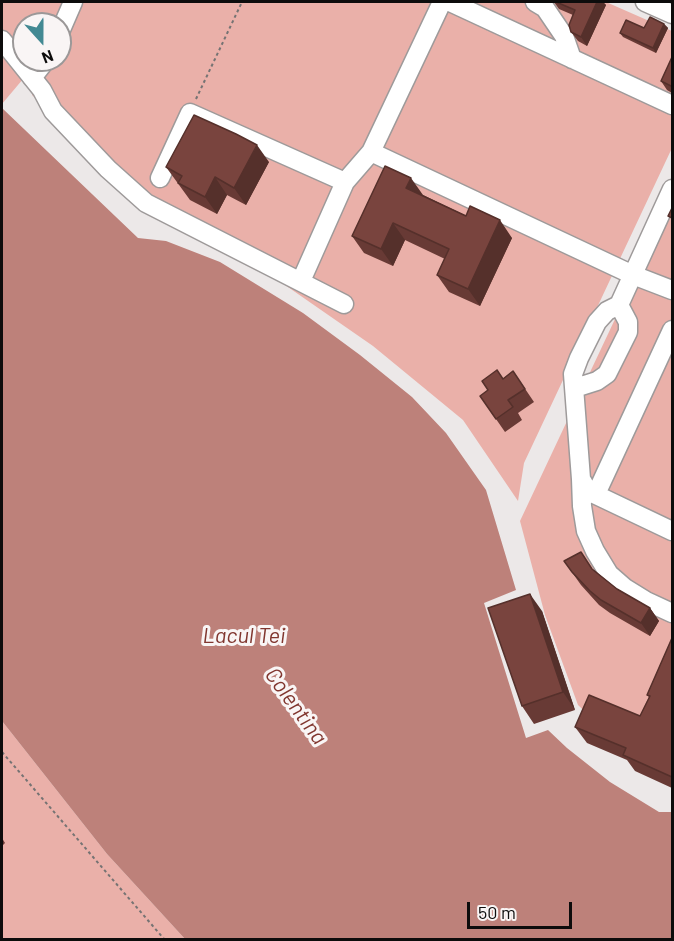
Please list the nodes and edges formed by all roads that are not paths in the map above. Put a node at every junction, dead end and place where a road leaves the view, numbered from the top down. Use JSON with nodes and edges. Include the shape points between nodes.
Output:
{"nodes":[{"id":1,"x":442,"y":2,"type":"edge"},
{"id":2,"x":450,"y":2,"type":"edge"},
{"id":3,"x":535,"y":2,"type":"edge"},
{"id":4,"x":645,"y":2,"type":"edge"},
{"id":5,"x":672,"y":14,"type":"edge"},
{"id":6,"x":2,"y":40,"type":"edge"},
{"id":7,"x":572,"y":58,"type":"junction"},
{"id":8,"x":37,"y":72,"type":"edge"},
{"id":9,"x":32,"y":78,"type":"junction"},
{"id":10,"x":672,"y":105,"type":"edge"},
{"id":11,"x":371,"y":152,"type":"junction"},
{"id":12,"x":160,"y":178,"type":"dead end"},
{"id":13,"x":345,"y":182,"type":"junction"},
{"id":14,"x":672,"y":189,"type":"edge"},
{"id":15,"x":633,"y":275,"type":"junction"},
{"id":16,"x":301,"y":281,"type":"junction"},
{"id":17,"x":672,"y":289,"type":"edge"},
{"id":18,"x":344,"y":304,"type":"dead end"},
{"id":19,"x":619,"y":305,"type":"junction"},
{"id":20,"x":672,"y":330,"type":"edge"},
{"id":21,"x":575,"y":388,"type":"junction"},
{"id":22,"x":581,"y":479,"type":"junction"},
{"id":23,"x":596,"y":494,"type":"junction"},
{"id":24,"x":672,"y":531,"type":"edge"},
{"id":25,"x":672,"y":613,"type":"edge"}],
"edges":[{"from":1,"to":11,"type":"street"},
{"from":2,"to":7,"type":"street"},
{"from":3,"to":7,"type":"street","via":[[545,8],[564,36]]},
{"from":4,"to":5,"type":"street"},
{"from":6,"to":9,"type":"street"},
{"from":7,"to":10,"type":"street"},
{"from":8,"to":9,"type":"street"},
{"from":9,"to":16,"type":"street","via":[[53,111],[146,203]]},
{"from":11,"to":13,"type":"street"},
{"from":11,"to":15,"type":"street"},
{"from":12,"to":13,"type":"street","via":[[190,113]]},
{"from":13,"to":16,"type":"street"},
{"from":14,"to":15,"type":"street"},
{"from":15,"to":17,"type":"street"},
{"from":15,"to":19,"type":"street"},
{"from":16,"to":18,"type":"street"},
{"from":19,"to":21,"type":"street","via":[[597,322],[573,374]]},
{"from":19,"to":21,"type":"street","via":[[628,322],[628,332],[607,374]]},
{"from":20,"to":23,"type":"street"},
{"from":21,"to":22,"type":"street"},
{"from":22,"to":23,"type":"street"},
{"from":22,"to":25,"type":"street","via":[[586,531],[609,574],[625,588]]},
{"from":23,"to":24,"type":"street"}]}
